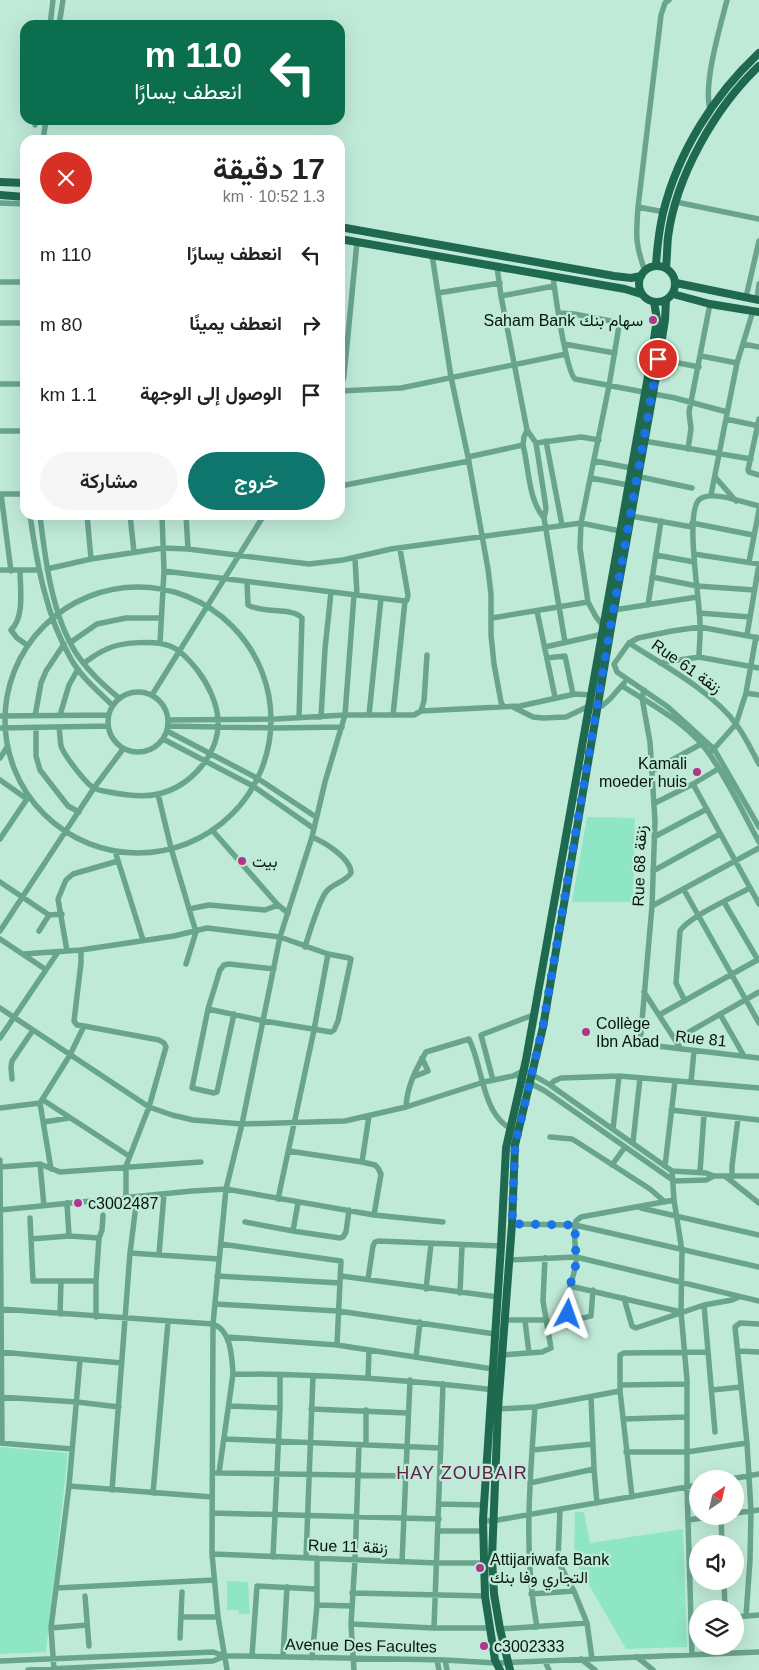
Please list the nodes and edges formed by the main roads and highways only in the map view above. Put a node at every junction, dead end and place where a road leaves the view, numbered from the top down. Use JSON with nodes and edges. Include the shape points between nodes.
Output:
{"nodes":[{"id":1,"x":759,"y":53,"type":"edge"},
{"id":2,"x":759,"y":66,"type":"edge"},
{"id":3,"x":0,"y":182,"type":"edge"},
{"id":4,"x":20,"y":183,"type":"edge"},
{"id":5,"x":20,"y":197,"type":"edge"},
{"id":6,"x":1,"y":199,"type":"edge"},
{"id":7,"x":345,"y":228,"type":"edge"},
{"id":8,"x":345,"y":240,"type":"edge"},
{"id":9,"x":656,"y":266,"type":"junction"},
{"id":10,"x":666,"y":268,"type":"junction"},
{"id":11,"x":643,"y":273,"type":"junction"},
{"id":12,"x":676,"y":283,"type":"junction"},
{"id":13,"x":641,"y":294,"type":"junction"},
{"id":14,"x":673,"y":294,"type":"junction"},
{"id":15,"x":666,"y":300,"type":"junction"},
{"id":16,"x":758,"y":300,"type":"edge"},
{"id":17,"x":654,"y":302,"type":"junction"},
{"id":18,"x":753,"y":311,"type":"edge"},
{"id":19,"x":593,"y":706,"type":"junction"},
{"id":20,"x":495,"y":1390,"type":"junction"},
{"id":21,"x":498,"y":1666,"type":"edge"},
{"id":22,"x":509,"y":1666,"type":"edge"}],
"edges":[{"from":1,"to":9,"type":"main road","via":[[723,91],[687,151],[664,212]]},
{"from":2,"to":10,"type":"main road","via":[[728,98],[688,169],[676,202],[668,238]]},
{"from":3,"to":4,"type":"main road"},
{"from":5,"to":6,"type":"main road"},
{"from":7,"to":11,"type":"main road","via":[[620,277],[631,278]]},
{"from":8,"to":13,"type":"main road"},
{"from":9,"to":10,"type":"main road"},
{"from":9,"to":11,"type":"main road"},
{"from":10,"to":12,"type":"main road"},
{"from":11,"to":13,"type":"main road","via":[[639,282]]},
{"from":12,"to":14,"type":"main road"},
{"from":12,"to":16,"type":"main road"},
{"from":13,"to":17,"type":"main road"},
{"from":14,"to":15,"type":"main road"},
{"from":14,"to":18,"type":"main road"},
{"from":15,"to":17,"type":"main road"},
{"from":15,"to":19,"type":"main road","via":[[653,394]]},
{"from":17,"to":19,"type":"main road","via":[[656,320],[591,695]]},
{"from":19,"to":20,"type":"main road","via":[[543,1026],[515,1145],[505,1320]]},
{"from":19,"to":20,"type":"main road","via":[[523,1075],[506,1148],[493,1369]]},
{"from":20,"to":21,"type":"main road","via":[[484,1505],[483,1563],[485,1596]]},
{"from":20,"to":22,"type":"main road","via":[[498,1409],[492,1521],[494,1594]]}]}
